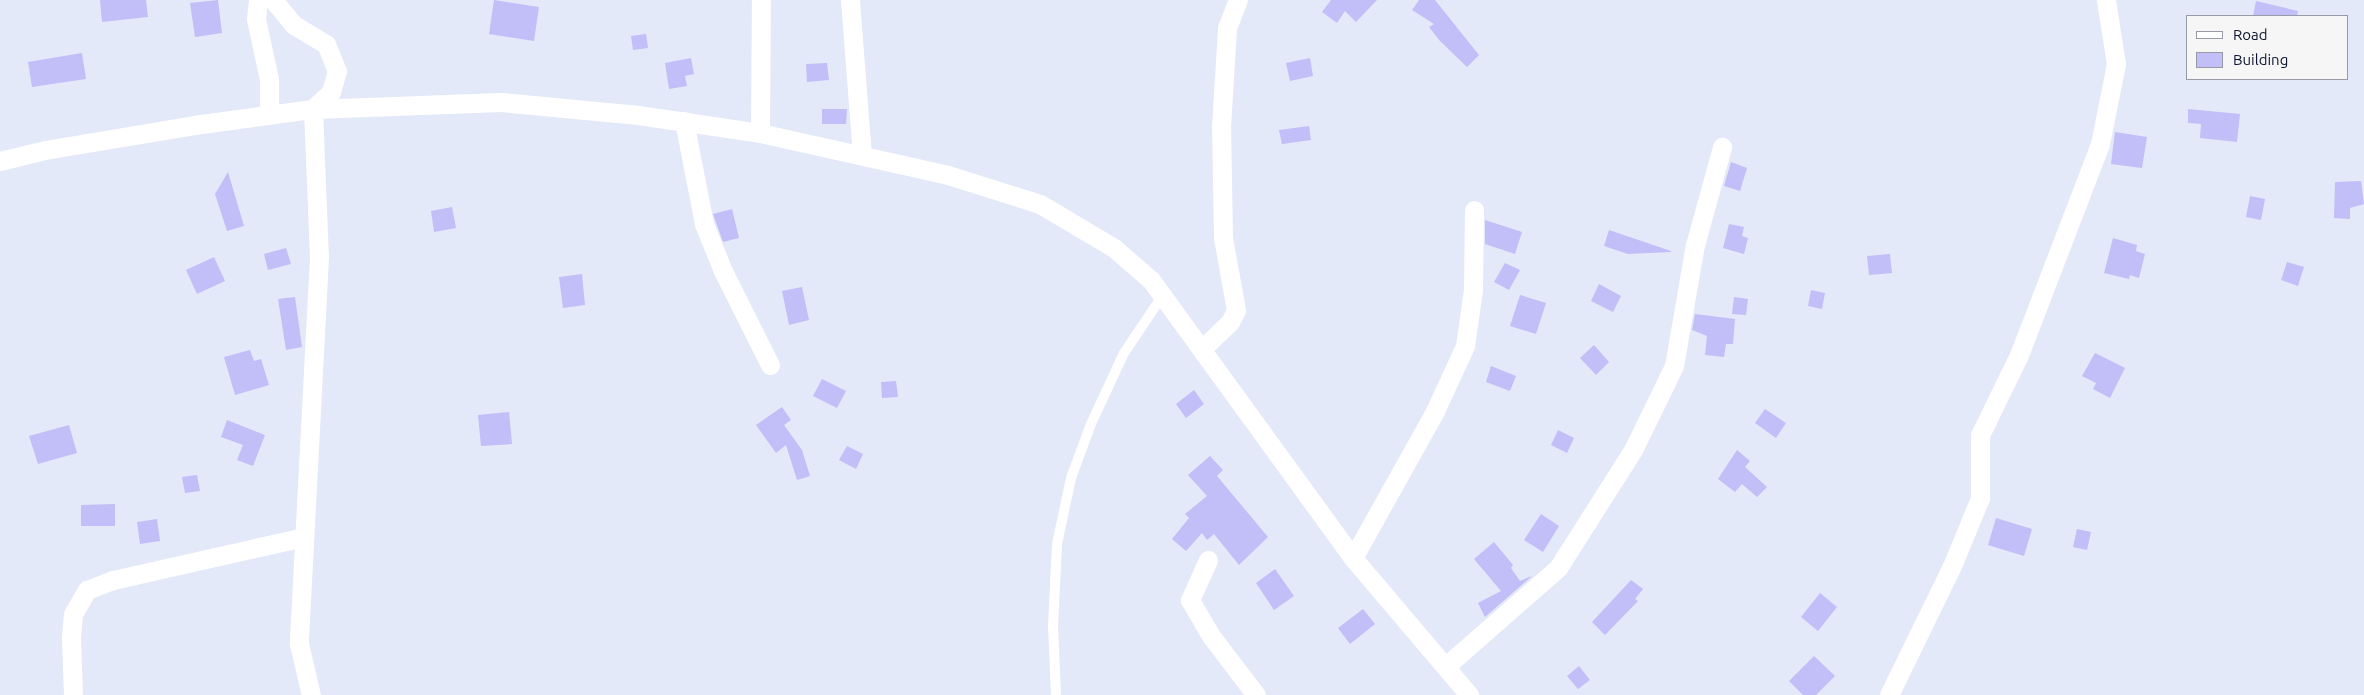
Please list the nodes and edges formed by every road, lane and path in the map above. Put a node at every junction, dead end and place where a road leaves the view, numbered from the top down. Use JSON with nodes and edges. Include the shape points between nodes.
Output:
{"nodes":[{"id":1,"x":258,"y":0,"type":"edge"},
{"id":2,"x":273,"y":0,"type":"edge"},
{"id":3,"x":761,"y":0,"type":"edge"},
{"id":4,"x":850,"y":0,"type":"edge"},
{"id":5,"x":1238,"y":0,"type":"edge"},
{"id":6,"x":2106,"y":0,"type":"edge"},
{"id":7,"x":313,"y":109,"type":"junction"},
{"id":8,"x":270,"y":115,"type":"junction"},
{"id":9,"x":684,"y":121,"type":"junction"},
{"id":10,"x":760,"y":134,"type":"junction"},
{"id":11,"x":1722,"y":147,"type":"dead end"},
{"id":12,"x":862,"y":156,"type":"junction"},
{"id":13,"x":0,"y":161,"type":"edge"},
{"id":14,"x":1474,"y":210,"type":"dead end"},
{"id":15,"x":1163,"y":295,"type":"junction"},
{"id":16,"x":1202,"y":349,"type":"junction"},
{"id":17,"x":770,"y":365,"type":"dead end"},
{"id":18,"x":304,"y":537,"type":"junction"},
{"id":19,"x":1353,"y":558,"type":"junction"},
{"id":20,"x":1208,"y":560,"type":"dead end"},
{"id":21,"x":1446,"y":666,"type":"junction"},
{"id":22,"x":74,"y":695,"type":"edge"},
{"id":23,"x":311,"y":695,"type":"edge"},
{"id":24,"x":1056,"y":695,"type":"edge"},
{"id":25,"x":1256,"y":695,"type":"edge"},
{"id":26,"x":1468,"y":695,"type":"edge"},
{"id":27,"x":1889,"y":695,"type":"edge"}],
"edges":[{"from":1,"to":8,"type":"street","via":[[256,19],[269,79]]},
{"from":2,"to":7,"type":"street","via":[[294,25],[326,44],[337,71],[331,92]]},
{"from":3,"to":10,"type":"street"},
{"from":4,"to":12,"type":"street"},
{"from":5,"to":16,"type":"street","via":[[1227,28],[1221,128],[1223,238],[1236,310],[1230,322]]},
{"from":6,"to":27,"type":"street","via":[[2116,64],[2100,144],[2019,355],[1980,435],[1980,498],[1952,566]]},
{"from":7,"to":8,"type":"street"},
{"from":7,"to":9,"type":"street","via":[[502,102]]},
{"from":7,"to":18,"type":"street","via":[[319,258]]},
{"from":8,"to":13,"type":"street","via":[[55,148]]},
{"from":9,"to":10,"type":"street"},
{"from":9,"to":17,"type":"street","via":[[704,224],[723,271]]},
{"from":10,"to":12,"type":"street"},
{"from":11,"to":21,"type":"street","via":[[1695,245],[1674,366],[1645,428],[1558,568]]},
{"from":12,"to":15,"type":"street","via":[[948,175],[1040,204],[1114,248],[1138,266]]},
{"from":14,"to":19,"type":"street","via":[[1473,290],[1465,346],[1435,411]]},
{"from":15,"to":16,"type":"street"},
{"from":15,"to":24,"type":"lane","via":[[1124,353],[1091,424],[1071,478],[1057,544],[1053,626]]},
{"from":16,"to":19,"type":"street"},
{"from":18,"to":22,"type":"street","via":[[113,580],[87,590],[74,614],[71,637]]},
{"from":18,"to":23,"type":"street","via":[[299,644]]},
{"from":19,"to":21,"type":"street"},
{"from":20,"to":25,"type":"street","via":[[1190,600],[1211,636]]},
{"from":21,"to":26,"type":"street"}]}
